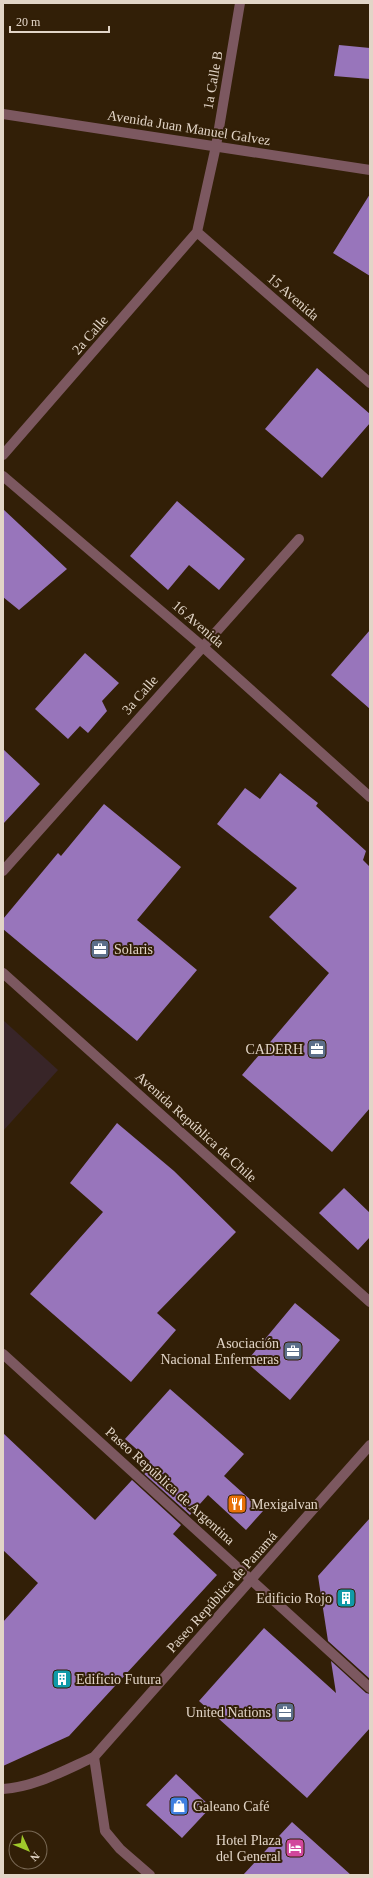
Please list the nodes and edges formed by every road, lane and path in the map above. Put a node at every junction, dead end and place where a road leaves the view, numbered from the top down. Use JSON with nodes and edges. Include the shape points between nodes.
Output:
{"nodes":[{"id":1,"x":240,"y":3,"type":"edge"},
{"id":2,"x":3,"y":114,"type":"edge"},
{"id":3,"x":216,"y":146,"type":"junction"},
{"id":4,"x":370,"y":170,"type":"edge"},
{"id":5,"x":198,"y":232,"type":"junction"},
{"id":6,"x":370,"y":384,"type":"edge"},
{"id":7,"x":3,"y":456,"type":"edge"},
{"id":8,"x":3,"y":476,"type":"edge"},
{"id":9,"x":299,"y":539,"type":"dead end"},
{"id":10,"x":202,"y":646,"type":"junction"},
{"id":11,"x":370,"y":797,"type":"edge"},
{"id":12,"x":3,"y":871,"type":"edge"},
{"id":13,"x":3,"y":973,"type":"edge"},
{"id":14,"x":370,"y":1302,"type":"edge"},
{"id":15,"x":3,"y":1354,"type":"edge"},
{"id":16,"x":370,"y":1445,"type":"edge"},
{"id":17,"x":252,"y":1579,"type":"junction"},
{"id":18,"x":370,"y":1688,"type":"edge"},
{"id":19,"x":94,"y":1756,"type":"junction"},
{"id":20,"x":3,"y":1789,"type":"edge"},
{"id":21,"x":150,"y":1875,"type":"edge"}],
"edges":[{"from":1,"to":3,"type":"street","name":"1a Calle B"},
{"from":2,"to":3,"type":"street","name":"Avenida Juan Manuel Galvez"},
{"from":3,"to":4,"type":"street","name":"Avenida Juan Manuel Galvez"},
{"from":3,"to":5,"type":"street","name":"1a Calle B"},
{"from":5,"to":6,"type":"street","name":"15 Avenida"},
{"from":5,"to":7,"type":"street","name":"2a Calle"},
{"from":8,"to":10,"type":"street","name":"16 Avenida"},
{"from":9,"to":10,"type":"street","name":"3a Calle"},
{"from":10,"to":11,"type":"street","name":"16 Avenida"},
{"from":10,"to":12,"type":"street","name":"3a Calle"},
{"from":13,"to":14,"type":"street","name":"Avenida República de Chile"},
{"from":15,"to":17,"type":"street","name":"Paseo República de Argentina"},
{"from":16,"to":17,"type":"street","name":"Paseo República de Panamá"},
{"from":17,"to":18,"type":"street","name":"Paseo República de Argentina"},
{"from":17,"to":19,"type":"street","name":"Paseo República de Panamá"},
{"from":19,"to":20,"type":"street","name":"Paseo República de Panamá","via":[[19,1788]]},
{"from":19,"to":21,"type":"street","via":[[104,1831]]}]}
